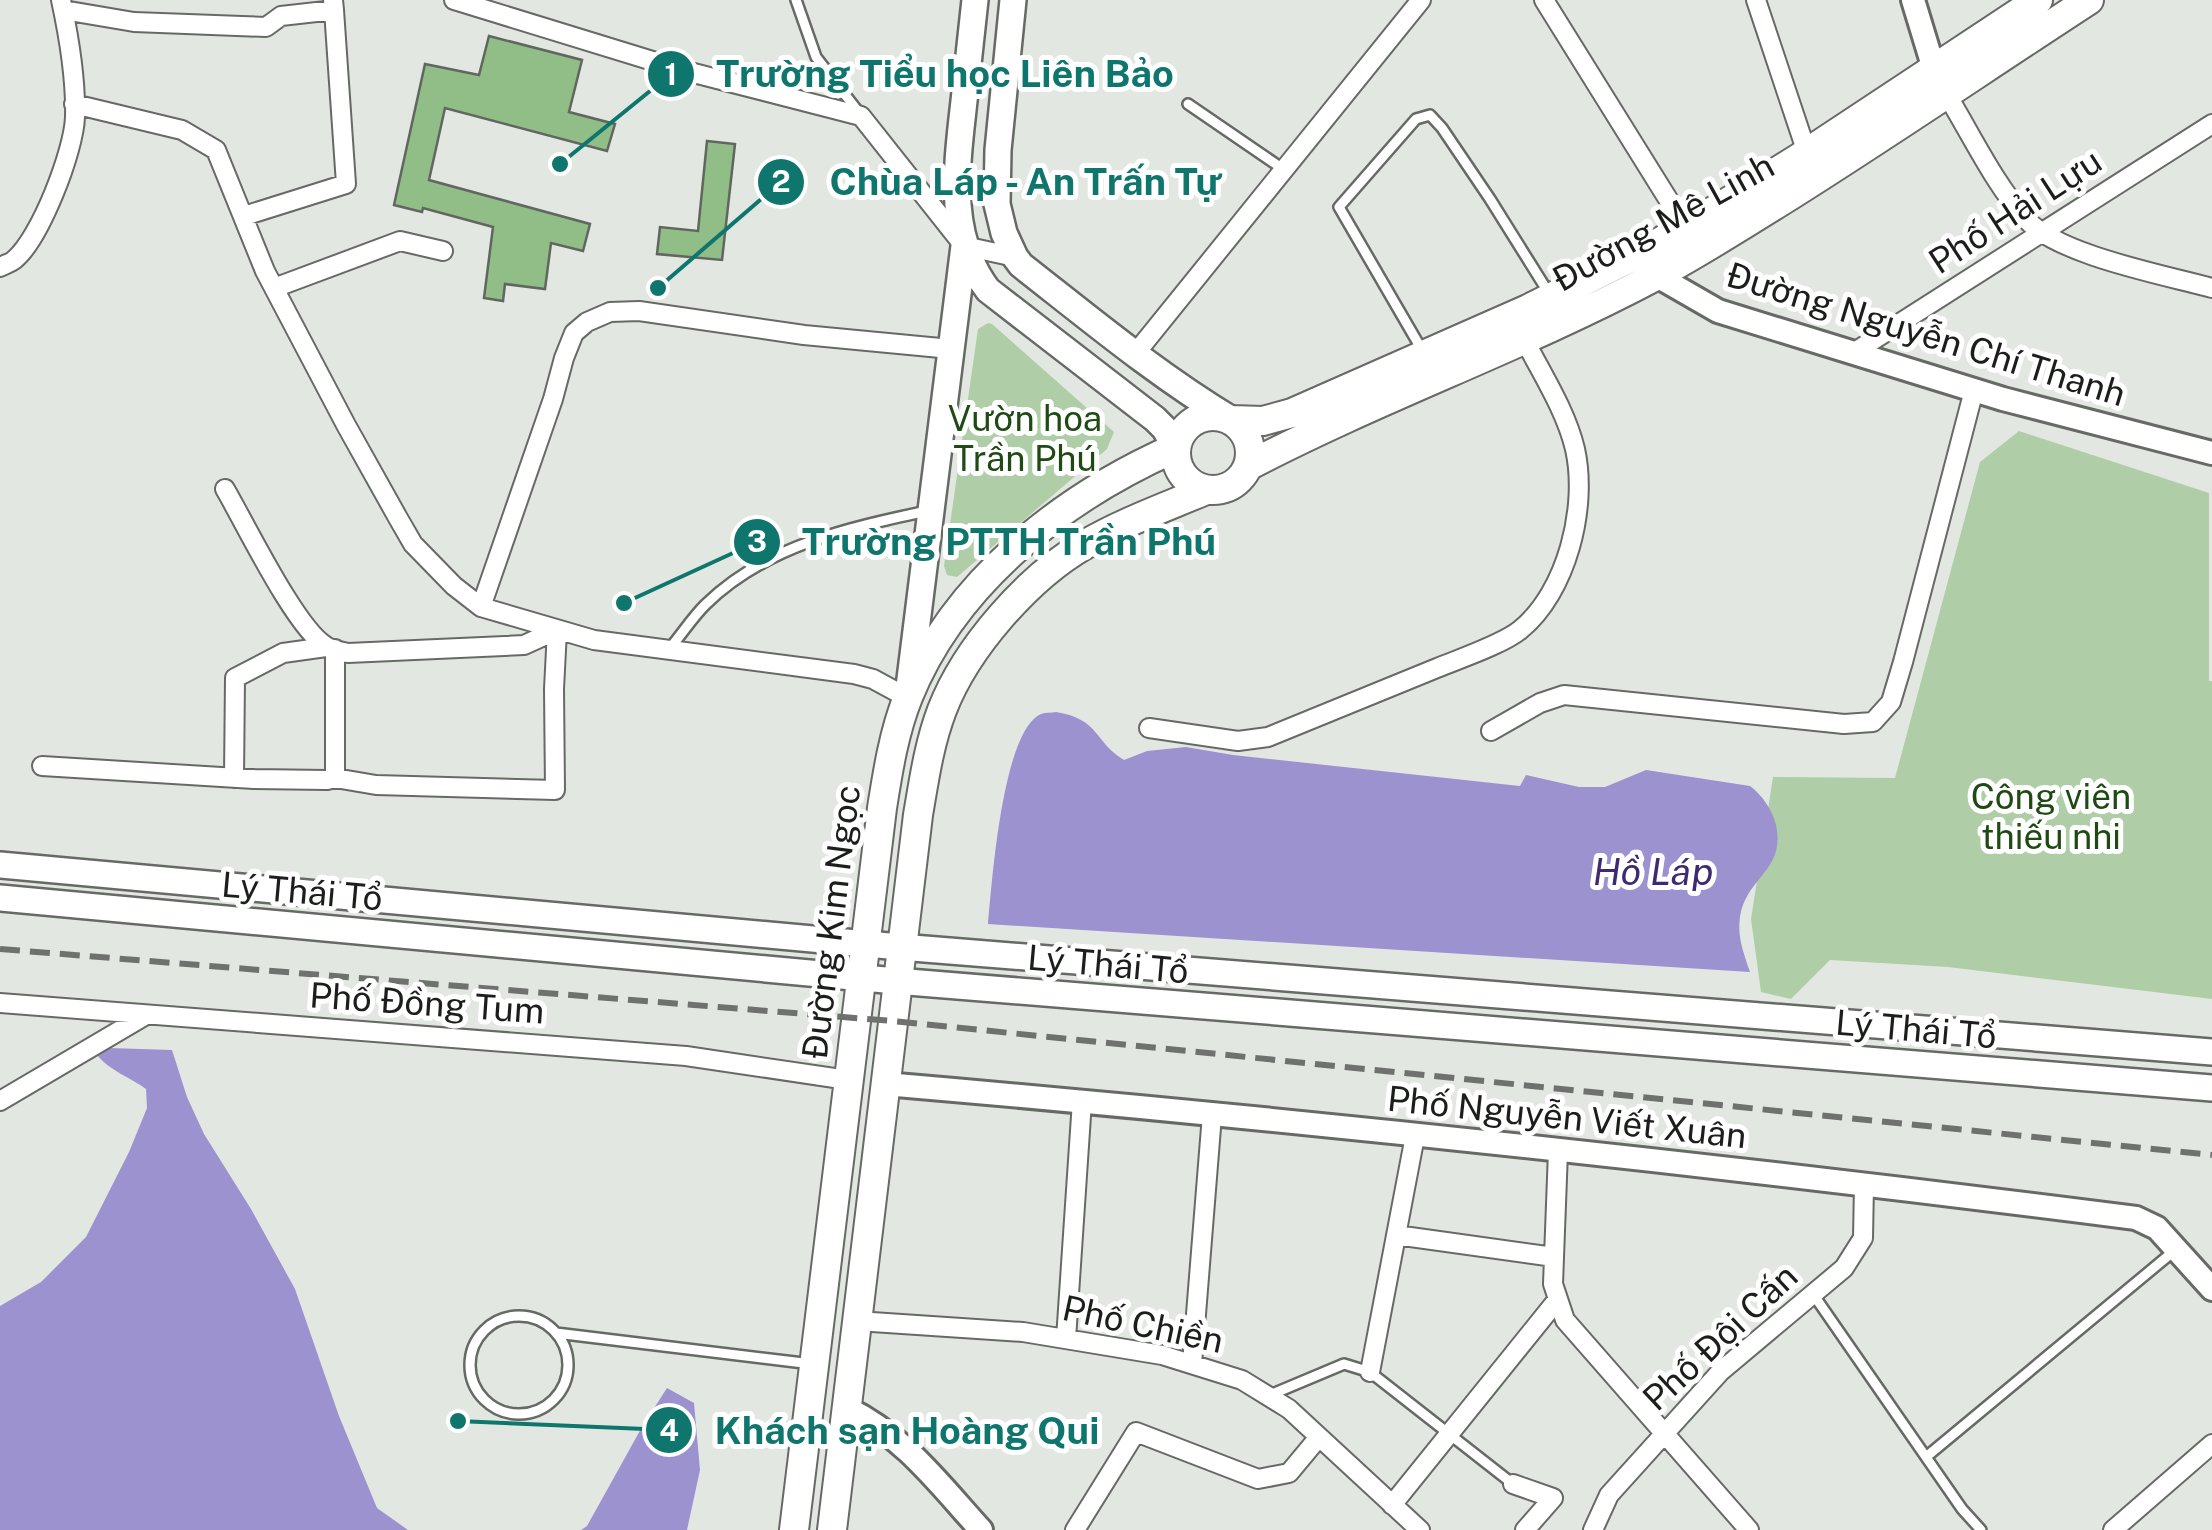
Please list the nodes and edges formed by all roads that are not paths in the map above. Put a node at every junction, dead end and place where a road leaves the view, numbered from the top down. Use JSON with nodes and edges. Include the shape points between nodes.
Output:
{"nodes":[{"id":1,"x":454,"y":0,"type":"edge"},
{"id":2,"x":796,"y":0,"type":"edge"},
{"id":3,"x":975,"y":0,"type":"edge"},
{"id":4,"x":1013,"y":0,"type":"edge"},
{"id":5,"x":1421,"y":0,"type":"edge"},
{"id":6,"x":1544,"y":0,"type":"edge"},
{"id":7,"x":1756,"y":0,"type":"edge"},
{"id":8,"x":1912,"y":0,"type":"edge"},
{"id":9,"x":2038,"y":0,"type":"edge"},
{"id":10,"x":2089,"y":0,"type":"edge"},
{"id":11,"x":62,"y":5,"type":"edge"},
{"id":12,"x":333,"y":5,"type":"edge"},
{"id":13,"x":1934,"y":69,"type":"junction"},
{"id":14,"x":1947,"y":95,"type":"junction"},
{"id":15,"x":74,"y":104,"type":"junction"},
{"id":16,"x":1188,"y":104,"type":"dead end"},
{"id":17,"x":862,"y":116,"type":"junction"},
{"id":18,"x":2212,"y":124,"type":"edge"},
{"id":19,"x":1807,"y":153,"type":"junction"},
{"id":20,"x":1283,"y":169,"type":"junction"},
{"id":21,"x":244,"y":216,"type":"junction"},
{"id":22,"x":1686,"y":228,"type":"junction"},
{"id":23,"x":2042,"y":232,"type":"junction"},
{"id":24,"x":964,"y":246,"type":"junction"},
{"id":25,"x":443,"y":251,"type":"dead end"},
{"id":26,"x":1014,"y":257,"type":"junction"},
{"id":27,"x":1629,"y":259,"type":"junction"},
{"id":28,"x":0,"y":267,"type":"edge"},
{"id":29,"x":1656,"y":276,"type":"junction"},
{"id":30,"x":274,"y":288,"type":"junction"},
{"id":31,"x":2212,"y":288,"type":"edge"},
{"id":32,"x":1552,"y":298,"type":"junction"},
{"id":33,"x":1524,"y":339,"type":"junction"},
{"id":34,"x":951,"y":349,"type":"junction"},
{"id":35,"x":1854,"y":353,"type":"junction"},
{"id":36,"x":1136,"y":354,"type":"junction"},
{"id":37,"x":1425,"y":355,"type":"junction"},
{"id":38,"x":1974,"y":390,"type":"junction"},
{"id":39,"x":1232,"y":420,"type":"junction"},
{"id":40,"x":1176,"y":448,"type":"junction"},
{"id":41,"x":2212,"y":454,"type":"edge"},
{"id":42,"x":1248,"y":466,"type":"junction"},
{"id":43,"x":226,"y":489,"type":"dead end"},
{"id":44,"x":1206,"y":490,"type":"junction"},
{"id":45,"x":932,"y":510,"type":"junction"},
{"id":46,"x":481,"y":607,"type":"junction"},
{"id":47,"x":557,"y":630,"type":"junction"},
{"id":48,"x":330,"y":648,"type":"junction"},
{"id":49,"x":668,"y":650,"type":"junction"},
{"id":50,"x":908,"y":698,"type":"junction"},
{"id":51,"x":1148,"y":728,"type":"dead end"},
{"id":52,"x":1491,"y":731,"type":"dead end"},
{"id":53,"x":42,"y":766,"type":"dead end"},
{"id":54,"x":234,"y":778,"type":"junction"},
{"id":55,"x":336,"y":778,"type":"junction"},
{"id":56,"x":0,"y":864,"type":"edge"},
{"id":57,"x":0,"y":898,"type":"edge"},
{"id":58,"x":864,"y":943,"type":"junction"},
{"id":59,"x":900,"y":946,"type":"junction"},
{"id":60,"x":860,"y":978,"type":"junction"},
{"id":61,"x":896,"y":982,"type":"junction"},
{"id":62,"x":0,"y":1003,"type":"edge"},
{"id":63,"x":148,"y":1014,"type":"junction"},
{"id":64,"x":2212,"y":1052,"type":"edge"},
{"id":65,"x":848,"y":1080,"type":"junction"},
{"id":66,"x":885,"y":1084,"type":"junction"},
{"id":67,"x":2212,"y":1088,"type":"edge"},
{"id":68,"x":0,"y":1101,"type":"edge"},
{"id":69,"x":1082,"y":1101,"type":"junction"},
{"id":70,"x":1212,"y":1114,"type":"junction"},
{"id":71,"x":1415,"y":1136,"type":"junction"},
{"id":72,"x":1558,"y":1151,"type":"junction"},
{"id":73,"x":1864,"y":1184,"type":"junction"},
{"id":74,"x":1396,"y":1235,"type":"junction"},
{"id":75,"x":2176,"y":1249,"type":"junction"},
{"id":76,"x":1554,"y":1257,"type":"junction"},
{"id":77,"x":2212,"y":1290,"type":"edge"},
{"id":78,"x":1812,"y":1294,"type":"junction"},
{"id":79,"x":1558,"y":1299,"type":"junction"},
{"id":80,"x":857,"y":1321,"type":"junction"},
{"id":81,"x":556,"y":1333,"type":"junction"},
{"id":82,"x":1066,"y":1339,"type":"junction"},
{"id":83,"x":814,"y":1364,"type":"junction"},
{"id":84,"x":1192,"y":1364,"type":"junction"},
{"id":85,"x":1370,"y":1372,"type":"junction"},
{"id":86,"x":1268,"y":1396,"type":"junction"},
{"id":87,"x":846,"y":1408,"type":"junction"},
{"id":88,"x":1664,"y":1432,"type":"junction"},
{"id":89,"x":1449,"y":1434,"type":"junction"},
{"id":90,"x":1319,"y":1437,"type":"junction"},
{"id":91,"x":2212,"y":1444,"type":"edge"},
{"id":92,"x":1926,"y":1457,"type":"junction"},
{"id":93,"x":1513,"y":1484,"type":"joint"},
{"id":94,"x":1392,"y":1505,"type":"junction"},
{"id":95,"x":794,"y":1530,"type":"edge"},
{"id":96,"x":832,"y":1530,"type":"edge"},
{"id":97,"x":981,"y":1530,"type":"edge"},
{"id":98,"x":1075,"y":1530,"type":"edge"},
{"id":99,"x":1420,"y":1530,"type":"edge"},
{"id":100,"x":1525,"y":1530,"type":"edge"},
{"id":101,"x":1593,"y":1530,"type":"edge"},
{"id":102,"x":1750,"y":1530,"type":"edge"},
{"id":103,"x":1981,"y":1530,"type":"edge"},
{"id":104,"x":2113,"y":1530,"type":"edge"}],
"edges":[{"from":1,"to":17,"type":"street"},
{"from":2,"to":17,"type":"lane","via":[[816,57]]},
{"from":3,"to":24,"type":"main road","via":[[957,177]]},
{"from":4,"to":26,"type":"main road","via":[[997,191],[999,219]]},
{"from":5,"to":20,"type":"street"},
{"from":6,"to":22,"type":"street"},
{"from":7,"to":19,"type":"street"},
{"from":8,"to":13,"type":"street"},
{"from":9,"to":13,"type":"main road","name":"Đường Mê Linh"},
{"from":10,"to":14,"type":"main road","name":"Đường Mê Linh"},
{"from":11,"to":12,"type":"street","via":[[134,22],[266,27],[281,16]]},
{"from":11,"to":15,"type":"street"},
{"from":12,"to":21,"type":"street","via":[[346,184]]},
{"from":13,"to":14,"type":"street"},
{"from":13,"to":19,"type":"main road","name":"Đường Mê Linh"},
{"from":14,"to":23,"type":"street","via":[[2002,185]]},
{"from":14,"to":29,"type":"main road","name":"Đường Mê Linh"},
{"from":15,"to":21,"type":"street","via":[[182,130],[216,150]]},
{"from":15,"to":28,"type":"street","via":[[53,195],[36,232],[15,260]]},
{"from":16,"to":20,"type":"lane"},
{"from":17,"to":24,"type":"street"},
{"from":18,"to":23,"type":"street","name":"Phố Hải Lựu"},
{"from":19,"to":22,"type":"main road","name":"Đường Mê Linh"},
{"from":20,"to":36,"type":"street"},
{"from":21,"to":30,"type":"street"},
{"from":22,"to":27,"type":"main road","name":"Đường Mê Linh"},
{"from":23,"to":31,"type":"street","via":[[2078,252]]},
{"from":23,"to":35,"type":"street","name":"Phố Hải Lựu"},
{"from":24,"to":26,"type":"street"},
{"from":24,"to":34,"type":"main road"},
{"from":24,"to":40,"type":"main road","via":[[988,290],[1156,418]]},
{"from":25,"to":30,"type":"street","via":[[400,241]]},
{"from":26,"to":36,"type":"main road"},
{"from":27,"to":29,"type":"street","name":"Đường Nguyễn Chí Thanh"},
{"from":27,"to":32,"type":"main road","name":"Đường Mê Linh"},
{"from":29,"to":33,"type":"main road","name":"Đường Mê Linh"},
{"from":29,"to":35,"type":"street","name":"Đường Nguyễn Chí Thanh","via":[[1718,311]]},
{"from":30,"to":46,"type":"street","via":[[413,544]]},
{"from":32,"to":37,"type":"main road","name":"Đường Mê Linh"},
{"from":32,"to":37,"type":"lane","via":[[1442,128],[1430,115],[1416,118],[1339,207]]},
{"from":33,"to":42,"type":"main road","name":"Đường Mê Linh"},
{"from":33,"to":51,"type":"street","via":[[1576,451],[1578,509],[1574,540],[1546,602],[1519,632],[1268,737],[1238,741]]},
{"from":34,"to":45,"type":"main road"},
{"from":34,"to":46,"type":"street","via":[[640,311],[610,312],[587,322],[574,333],[564,358]]},
{"from":35,"to":38,"type":"street","name":"Đường Nguyễn Chí Thanh"},
{"from":36,"to":39,"type":"main road"},
{"from":37,"to":39,"type":"main road","name":"Đường Mê Linh","via":[[1284,416]]},
{"from":38,"to":41,"type":"street","name":"Đường Nguyễn Chí Thanh"},
{"from":38,"to":52,"type":"street","via":[[1899,676],[1891,702],[1873,722],[1564,695]]},
{"from":39,"to":40,"type":"main road","via":[[1196,419]]},
{"from":39,"to":42,"type":"main road","via":[[1248,440]]},
{"from":40,"to":44,"type":"main road","via":[[1182,475]]},
{"from":40,"to":50,"type":"main road","name":"Đường Kim Ngọc","via":[[1086,496],[994,570],[929,653]]},
{"from":42,"to":44,"type":"main road","via":[[1231,485]]},
{"from":43,"to":48,"type":"street","via":[[290,605]]},
{"from":44,"to":59,"type":"main road","name":"Đường Kim Ngọc","via":[[1066,557],[1027,590],[963,668],[928,758]]},
{"from":45,"to":49,"type":"lane","via":[[790,548],[706,605]]},
{"from":45,"to":50,"type":"main road"},
{"from":46,"to":47,"type":"street"},
{"from":47,"to":48,"type":"street","via":[[524,645],[348,653]]},
{"from":47,"to":49,"type":"street"},
{"from":47,"to":55,"type":"street","via":[[555,790],[376,786]]},
{"from":48,"to":54,"type":"street","via":[[283,653],[235,678]]},
{"from":48,"to":55,"type":"street"},
{"from":49,"to":50,"type":"street","via":[[854,674]]},
{"from":50,"to":58,"type":"main road","name":"Đường Kim Ngọc","via":[[891,751]]},
{"from":53,"to":54,"type":"street"},
{"from":54,"to":55,"type":"street"},
{"from":56,"to":58,"type":"main road","name":"Lý Thái Tổ"},
{"from":57,"to":60,"type":"main road","name":"Lý Thái Tổ"},
{"from":58,"to":59,"type":"main road","name":"Lý Thái Tổ"},
{"from":58,"to":60,"type":"main road","name":"Đường Kim Ngọc"},
{"from":59,"to":61,"type":"main road","name":"Đường Kim Ngọc"},
{"from":59,"to":64,"type":"main road","name":"Lý Thái Tổ"},
{"from":60,"to":61,"type":"main road","name":"Lý Thái Tổ"},
{"from":60,"to":65,"type":"main road","name":"Đường Kim Ngọc"},
{"from":61,"to":66,"type":"main road","name":"Đường Kim Ngọc"},
{"from":61,"to":67,"type":"main road","name":"Lý Thái Tổ"},
{"from":62,"to":63,"type":"street","name":"Phố Đồng Tum"},
{"from":63,"to":65,"type":"street","name":"Phố Đồng Tum","via":[[686,1056]]},
{"from":63,"to":68,"type":"street"},
{"from":65,"to":83,"type":"main road","name":"Đường Kim Ngọc"},
{"from":66,"to":69,"type":"street","name":"Phố Nguyễn Viết Xuân"},
{"from":66,"to":80,"type":"main road","name":"Đường Kim Ngọc"},
{"from":69,"to":70,"type":"street","name":"Phố Nguyễn Viết Xuân"},
{"from":69,"to":82,"type":"street"},
{"from":70,"to":71,"type":"street","name":"Phố Nguyễn Viết Xuân"},
{"from":70,"to":84,"type":"street"},
{"from":71,"to":72,"type":"street","name":"Phố Nguyễn Viết Xuân"},
{"from":71,"to":74,"type":"street"},
{"from":72,"to":73,"type":"street","name":"Phố Nguyễn Viết Xuân"},
{"from":72,"to":76,"type":"street"},
{"from":73,"to":75,"type":"street","name":"Phố Nguyễn Viết Xuân","via":[[2136,1218]]},
{"from":73,"to":78,"type":"street","name":"Phố Đội Cấn","via":[[1863,1238],[1844,1268]]},
{"from":74,"to":76,"type":"street"},
{"from":74,"to":85,"type":"street"},
{"from":75,"to":77,"type":"street","name":"Phố Nguyễn Viết Xuân"},
{"from":75,"to":92,"type":"lane"},
{"from":76,"to":79,"type":"street"},
{"from":78,"to":88,"type":"street","name":"Phố Đội Cấn","via":[[1721,1370]]},
{"from":78,"to":92,"type":"lane"},
{"from":79,"to":88,"type":"street","via":[[1565,1320]]},
{"from":79,"to":89,"type":"street"},
{"from":80,"to":82,"type":"street","name":"Phố Chiền"},
{"from":80,"to":87,"type":"main road","name":"Đường Kim Ngọc"},
{"from":81,"to":81,"type":"lane","via":[[530,1317],[486,1328],[470,1358],[470,1375],[487,1404],[518,1415],[550,1403],[567,1376]]},
{"from":81,"to":83,"type":"lane"},
{"from":82,"to":84,"type":"street","name":"Phố Chiền"},
{"from":83,"to":95,"type":"main road","name":"Đường Kim Ngọc"},
{"from":84,"to":86,"type":"street","name":"Phố Chiền"},
{"from":85,"to":86,"type":"lane","via":[[1344,1364]]},
{"from":85,"to":89,"type":"lane"},
{"from":86,"to":90,"type":"street","name":"Phố Chiền"},
{"from":87,"to":96,"type":"main road","name":"Đường Kim Ngọc"},
{"from":87,"to":97,"type":"street","via":[[898,1441]]},
{"from":88,"to":101,"type":"street","name":"Phố Đội Cấn","via":[[1610,1496]]},
{"from":88,"to":102,"type":"street"},
{"from":89,"to":93,"type":"lane"},
{"from":89,"to":94,"type":"street"},
{"from":90,"to":94,"type":"street","name":"Phố Chiền"},
{"from":90,"to":98,"type":"street","via":[[1289,1473],[1258,1479],[1136,1432]]},
{"from":91,"to":104,"type":"street"},
{"from":92,"to":103,"type":"lane"},
{"from":93,"to":100,"type":"street","via":[[1553,1498]]},
{"from":94,"to":99,"type":"street","name":"Phố Chiền"}]}
